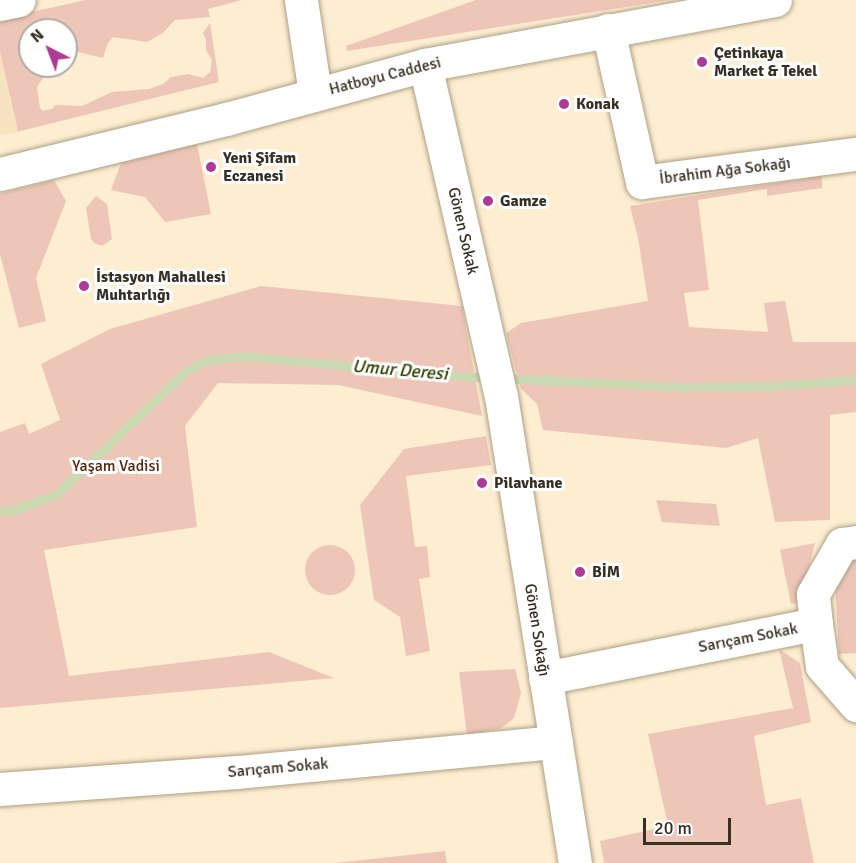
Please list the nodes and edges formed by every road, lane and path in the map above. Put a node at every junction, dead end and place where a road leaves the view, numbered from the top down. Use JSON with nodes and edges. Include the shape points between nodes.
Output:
{"nodes":[{"id":1,"x":18,"y":0,"type":"edge"},
{"id":2,"x":301,"y":0,"type":"edge"},
{"id":3,"x":775,"y":0,"type":"edge"},
{"id":4,"x":0,"y":4,"type":"edge"},
{"id":5,"x":608,"y":30,"type":"junction"},
{"id":6,"x":425,"y":65,"type":"junction"},
{"id":7,"x":315,"y":94,"type":"junction"},
{"id":8,"x":856,"y":154,"type":"edge"},
{"id":9,"x":0,"y":174,"type":"edge"},
{"id":10,"x":501,"y":396,"type":"joint"},
{"id":11,"x":856,"y":542,"type":"edge"},
{"id":12,"x":816,"y":624,"type":"junction"},
{"id":13,"x":545,"y":678,"type":"junction"},
{"id":14,"x":856,"y":705,"type":"edge"},
{"id":15,"x":556,"y":742,"type":"junction"},
{"id":16,"x":0,"y":789,"type":"edge"},
{"id":17,"x":575,"y":863,"type":"edge"}],
"edges":[{"from":1,"to":4,"type":"street"},
{"from":2,"to":7,"type":"street"},
{"from":3,"to":5,"type":"street","name":"Hatboyu Caddesi"},
{"from":5,"to":6,"type":"street","name":"Hatboyu Caddesi"},
{"from":5,"to":8,"type":"street","name":"İbrahim Ağa Sokağı","via":[[642,182]]},
{"from":6,"to":7,"type":"street","name":"Hatboyu Caddesi"},
{"from":6,"to":10,"type":"street","name":"Gönen Sokak"},
{"from":7,"to":9,"type":"street","name":"Hatboyu Caddesi"},
{"from":10,"to":13,"type":"street","name":"Gönen Sokağı"},
{"from":11,"to":12,"type":"street","name":"Sarıçam Sokak","via":[[842,544],[813,594]]},
{"from":12,"to":13,"type":"street","name":"Sarıçam Sokak"},
{"from":12,"to":14,"type":"street","via":[[822,666]]},
{"from":13,"to":15,"type":"street","name":"Gönen Sokağı"},
{"from":15,"to":16,"type":"street","name":"Sarıçam Sokak","via":[[237,772]]},
{"from":15,"to":17,"type":"street","name":"Gönen Sokağı"}]}
